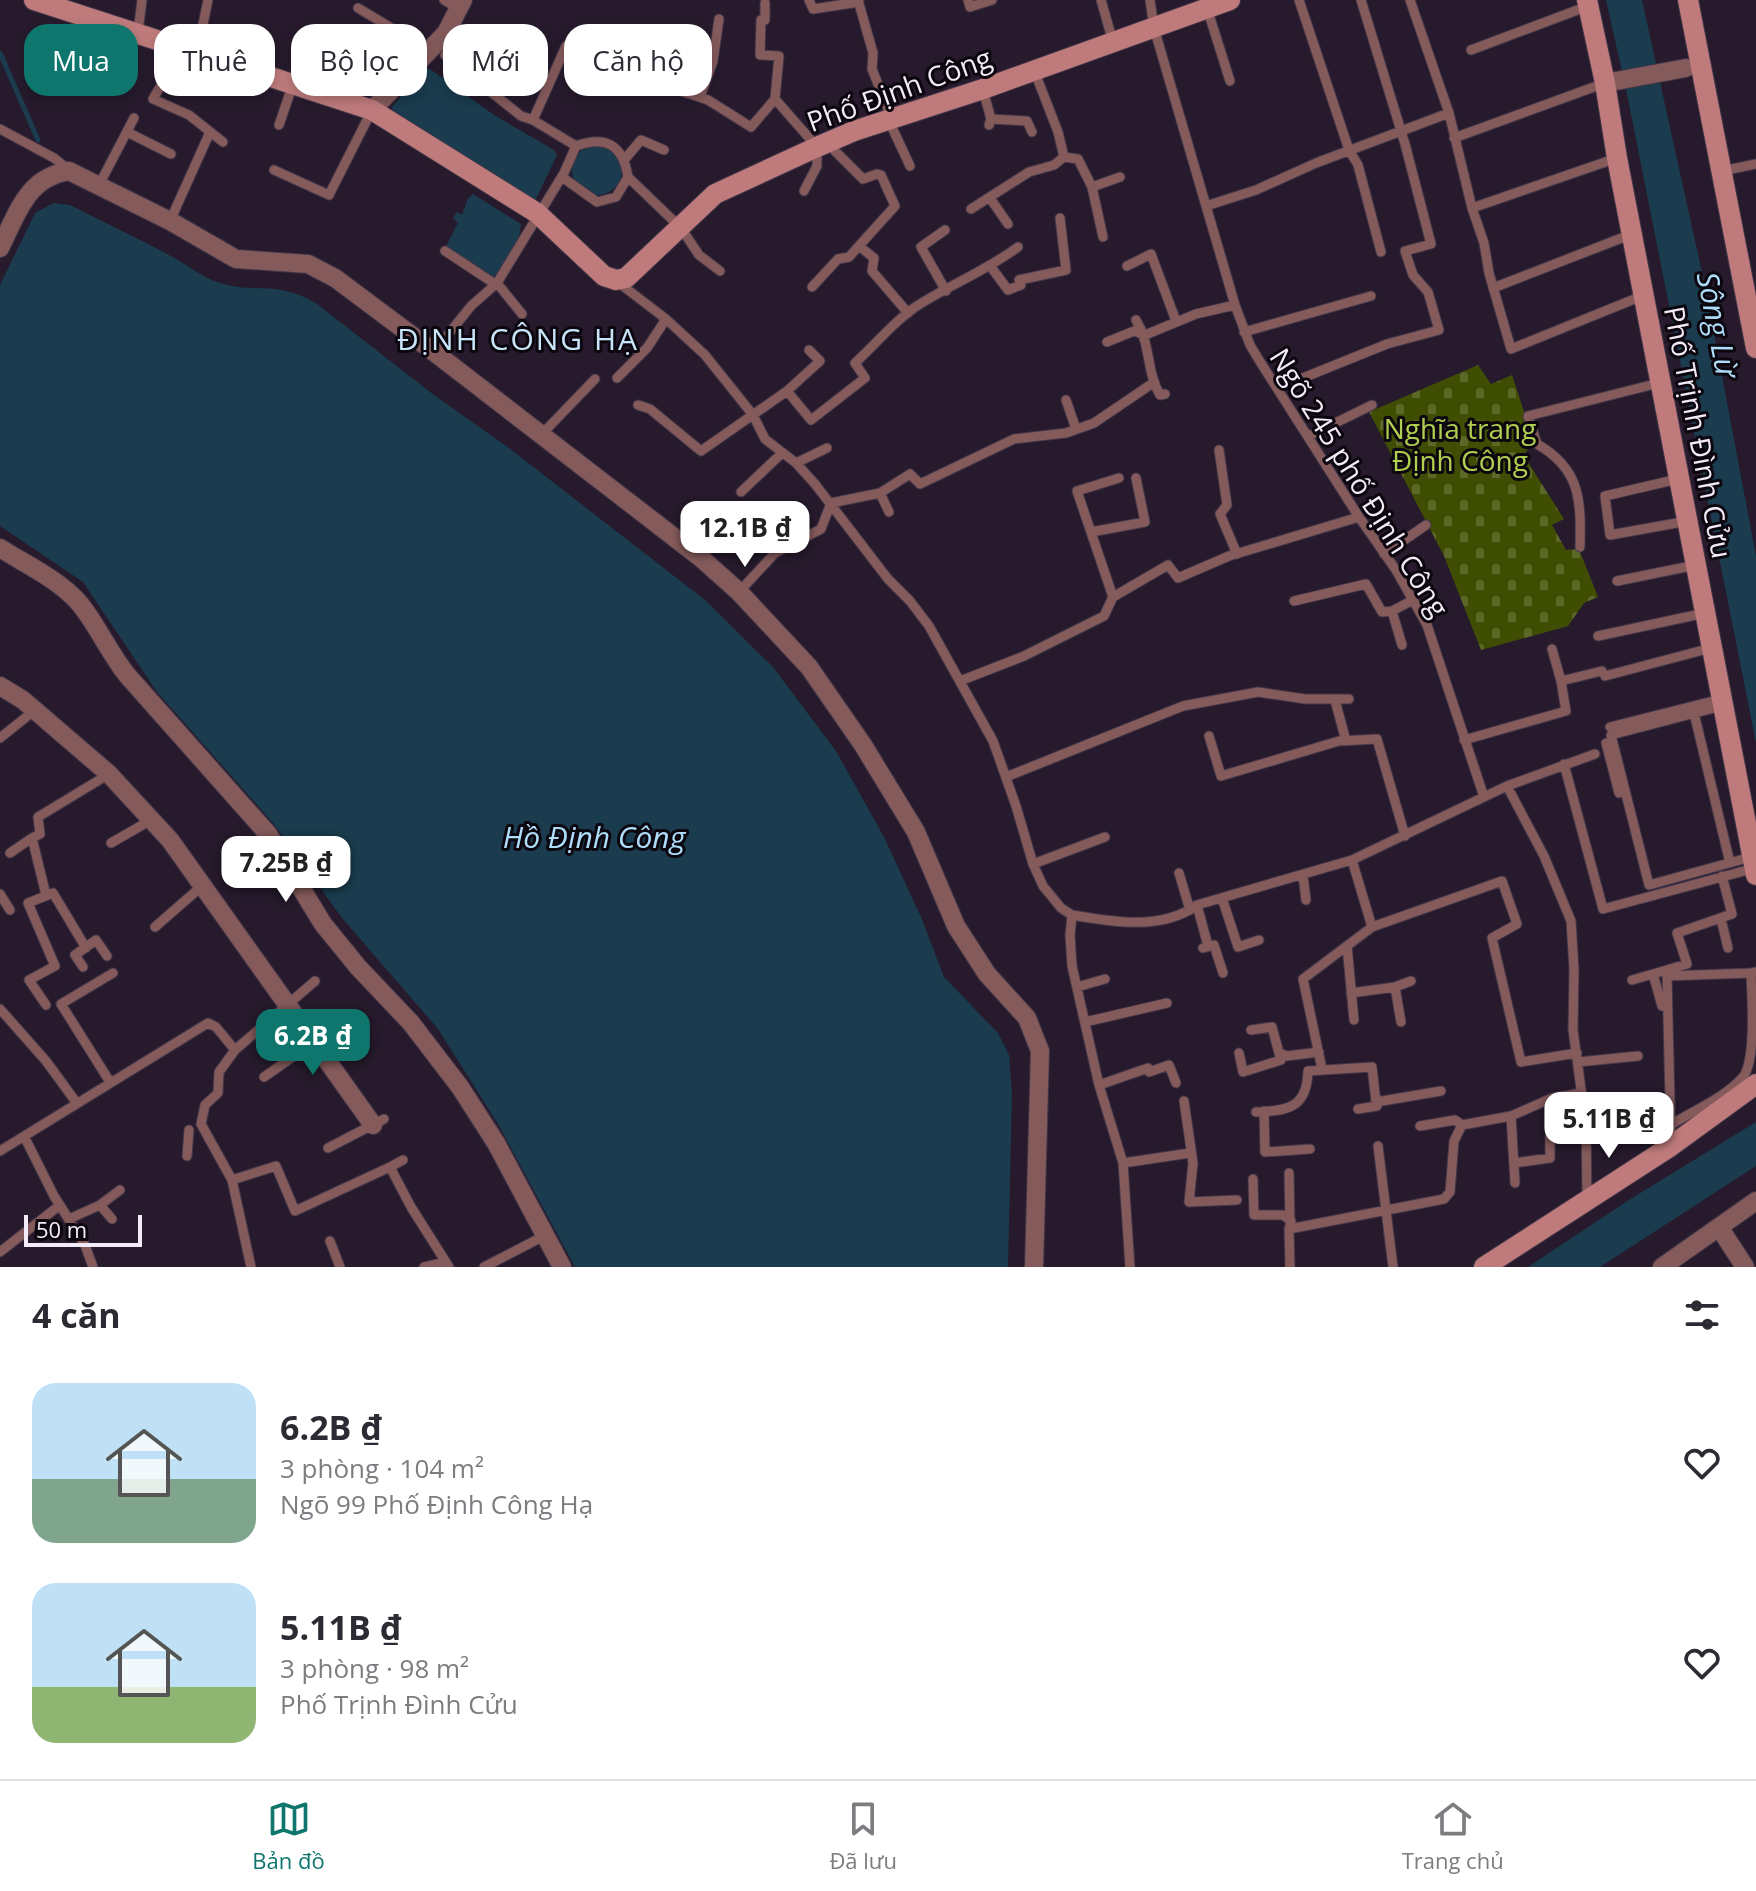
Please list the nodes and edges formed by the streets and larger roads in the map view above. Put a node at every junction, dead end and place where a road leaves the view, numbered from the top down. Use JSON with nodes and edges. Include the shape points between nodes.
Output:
{"nodes":[{"id":1,"x":34,"y":0,"type":"edge"},
{"id":2,"x":1230,"y":0,"type":"edge"},
{"id":3,"x":1688,"y":0,"type":"edge"},
{"id":4,"x":455,"y":3,"type":"edge"},
{"id":5,"x":1587,"y":3,"type":"edge"},
{"id":6,"x":1686,"y":68,"type":"junction"},
{"id":7,"x":1612,"y":82,"type":"junction"},
{"id":8,"x":372,"y":110,"type":"junction"},
{"id":9,"x":0,"y":248,"type":"edge"},
{"id":10,"x":1756,"y":348,"type":"edge"},
{"id":11,"x":0,"y":548,"type":"edge"},
{"id":12,"x":0,"y":686,"type":"edge"},
{"id":13,"x":1754,"y":866,"type":"edge"},
{"id":14,"x":1756,"y":1084,"type":"edge"},
{"id":15,"x":378,"y":1122,"type":"road end"},
{"id":16,"x":1756,"y":1201,"type":"edge"},
{"id":17,"x":1719,"y":1227,"type":"junction"},
{"id":18,"x":562,"y":1267,"type":"edge"},
{"id":19,"x":1034,"y":1267,"type":"edge"},
{"id":20,"x":1484,"y":1267,"type":"edge"},
{"id":21,"x":1662,"y":1267,"type":"edge"},
{"id":22,"x":1745,"y":1267,"type":"edge"}],
"edges":[{"from":1,"to":8,"type":"main road"},
{"from":2,"to":8,"type":"main road","name":"Phố Định Công","via":[[822,145],[715,194],[626,278],[616,280],[604,276],[537,213]]},
{"from":3,"to":6,"type":"main road"},
{"from":4,"to":8,"type":"street","via":[[446,33]]},
{"from":5,"to":7,"type":"main road","name":"Phố Trịnh Đình Cửu"},
{"from":6,"to":7,"type":"street"},
{"from":6,"to":10,"type":"main road","via":[[1722,171]]},
{"from":7,"to":13,"type":"main road","name":"Phố Trịnh Đình Cửu","via":[[1617,158]]},
{"from":9,"to":19,"type":"street","via":[[43,178],[69,171],[236,259],[308,264],[335,278],[542,434],[739,592],[809,667],[863,745],[916,832],[956,926],[987,974],[1027,1018],[1040,1051]]},
{"from":11,"to":18,"type":"street","via":[[65,590],[85,610],[127,675],[268,834],[323,924],[460,1087]]},
{"from":12,"to":15,"type":"street","via":[[109,774],[170,840],[314,1042]]},
{"from":14,"to":20,"type":"main road"},
{"from":16,"to":17,"type":"street"},
{"from":17,"to":21,"type":"street"},
{"from":17,"to":22,"type":"street"}]}
